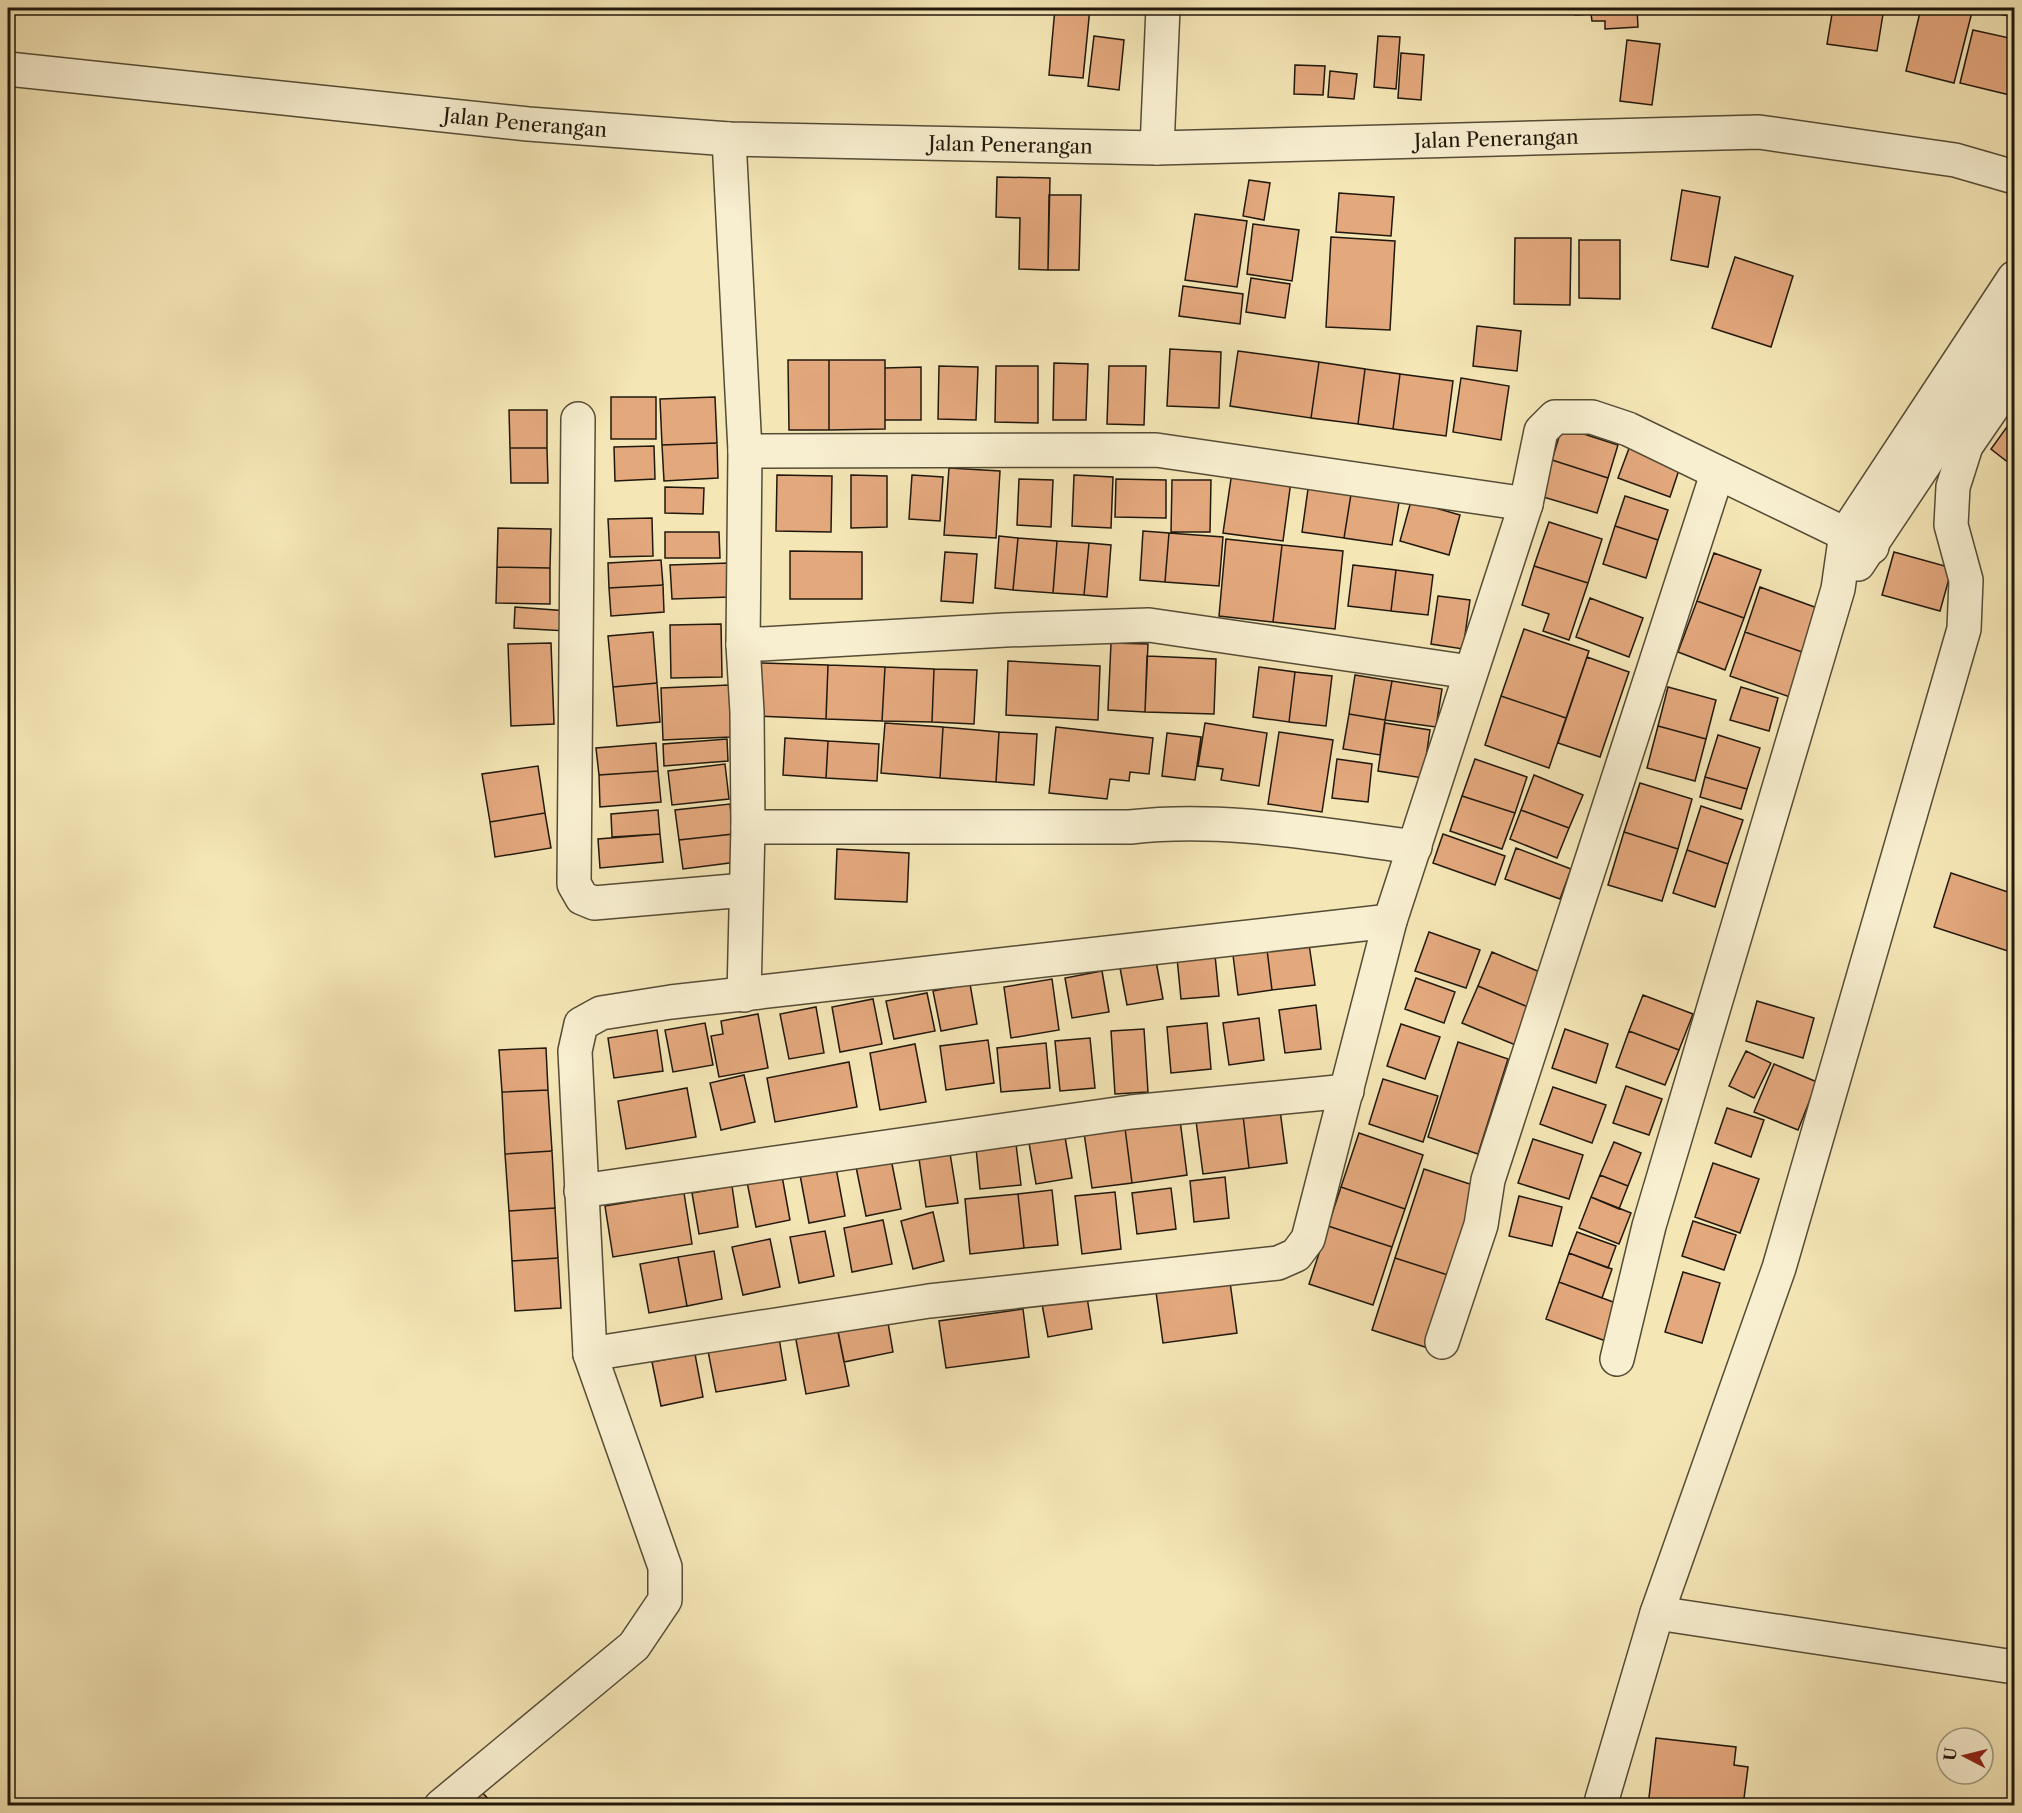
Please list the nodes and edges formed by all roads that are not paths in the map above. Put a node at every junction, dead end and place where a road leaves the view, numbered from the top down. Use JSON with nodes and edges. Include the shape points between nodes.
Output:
{"nodes":[{"id":1,"x":1163,"y":8,"type":"edge"},
{"id":2,"x":8,"y":69,"type":"edge"},
{"id":3,"x":729,"y":140,"type":"junction"},
{"id":4,"x":1157,"y":148,"type":"junction"},
{"id":5,"x":2014,"y":177,"type":"edge"},
{"id":6,"x":2014,"y":278,"type":"edge"},
{"id":7,"x":2014,"y":330,"type":"edge"},
{"id":8,"x":2014,"y":376,"type":"edge"},
{"id":9,"x":1955,"y":395,"type":"junction"},
{"id":10,"x":578,"y":419,"type":"dead end"},
{"id":11,"x":745,"y":451,"type":"junction"},
{"id":12,"x":1717,"y":474,"type":"junction"},
{"id":13,"x":1526,"y":504,"type":"junction"},
{"id":14,"x":1859,"y":540,"type":"junction"},
{"id":15,"x":743,"y":645,"type":"junction"},
{"id":16,"x":1470,"y":672,"type":"junction"},
{"id":17,"x":748,"y":827,"type":"junction"},
{"id":18,"x":1415,"y":847,"type":"junction"},
{"id":19,"x":745,"y":890,"type":"junction"},
{"id":20,"x":1390,"y":921,"type":"junction"},
{"id":21,"x":744,"y":995,"type":"junction"},
{"id":22,"x":1347,"y":1091,"type":"junction"},
{"id":23,"x":581,"y":1191,"type":"junction"},
{"id":24,"x":1442,"y":1342,"type":"dead end"},
{"id":25,"x":590,"y":1354,"type":"junction"},
{"id":26,"x":1617,"y":1359,"type":"dead end"},
{"id":27,"x":1657,"y":1613,"type":"junction"},
{"id":28,"x":2014,"y":1667,"type":"edge"},
{"id":29,"x":441,"y":1806,"type":"edge"},
{"id":30,"x":1600,"y":1806,"type":"edge"}],
"edges":[{"from":1,"to":4,"type":"street"},
{"from":2,"to":3,"type":"street","name":"Jalan Penerangan","via":[[528,124]]},
{"from":3,"to":4,"type":"street","name":"Jalan Penerangan"},
{"from":3,"to":11,"type":"street"},
{"from":4,"to":5,"type":"street","name":"Jalan Penerangan","via":[[1759,132],[1955,160]]},
{"from":6,"to":9,"type":"street"},
{"from":7,"to":9,"type":"street"},
{"from":8,"to":27,"type":"street","via":[[1966,446],[1953,487],[1951,525],[1966,580],[1964,629],[1779,1268]]},
{"from":9,"to":14,"type":"street"},
{"from":10,"to":19,"type":"street","via":[[574,884],[582,898],[594,903]]},
{"from":11,"to":13,"type":"street","via":[[1156,450]]},
{"from":11,"to":15,"type":"street"},
{"from":12,"to":13,"type":"street","via":[[1619,426],[1592,417],[1555,417],[1541,431]]},
{"from":12,"to":14,"type":"street"},
{"from":12,"to":24,"type":"street","via":[[1488,1180],[1481,1225]]},
{"from":13,"to":16,"type":"street"},
{"from":14,"to":26,"type":"street","via":[[1838,589],[1649,1226]]},
{"from":15,"to":16,"type":"street","via":[[1149,626]]},
{"from":15,"to":17,"type":"street"},
{"from":16,"to":18,"type":"street"},
{"from":17,"to":18,"type":"street","via":[[1130,827],[1174,822],[1245,825]]},
{"from":17,"to":19,"type":"street"},
{"from":18,"to":20,"type":"street"},
{"from":19,"to":21,"type":"street"},
{"from":20,"to":21,"type":"street"},
{"from":20,"to":22,"type":"street"},
{"from":21,"to":23,"type":"street","via":[[601,1013],[581,1024],[575,1052]]},
{"from":22,"to":23,"type":"street","via":[[1131,1112]]},
{"from":22,"to":25,"type":"street","via":[[1308,1239],[1296,1254],[1278,1263],[929,1301]]},
{"from":23,"to":25,"type":"street"},
{"from":25,"to":29,"type":"street","via":[[665,1567],[665,1600],[634,1646]]},
{"from":27,"to":28,"type":"street"},
{"from":27,"to":30,"type":"street"}]}
